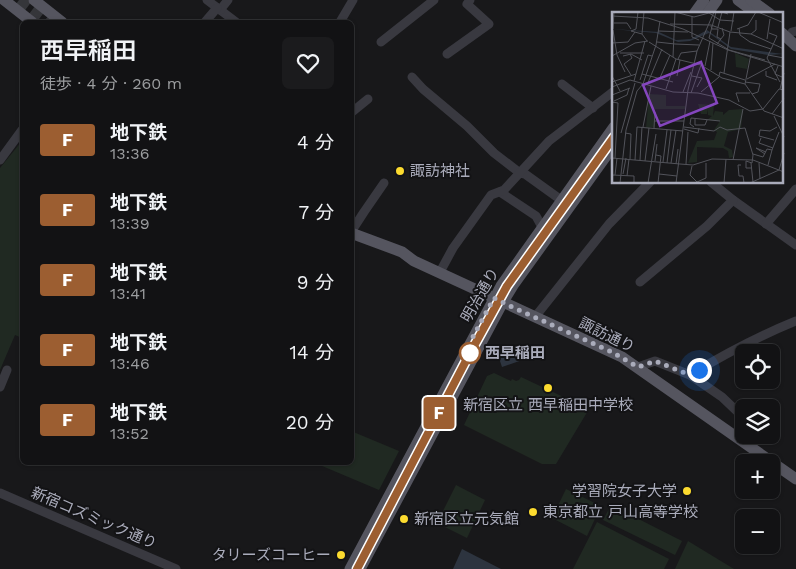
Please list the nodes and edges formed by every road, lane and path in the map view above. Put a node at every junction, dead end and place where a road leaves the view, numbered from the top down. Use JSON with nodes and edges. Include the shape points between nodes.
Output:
{"nodes":[{"id":1,"x":4,"y":0,"type":"edge"},
{"id":2,"x":34,"y":0,"type":"edge"},
{"id":3,"x":207,"y":0,"type":"edge"},
{"id":4,"x":228,"y":0,"type":"edge"},
{"id":5,"x":353,"y":0,"type":"edge"},
{"id":6,"x":434,"y":0,"type":"edge"},
{"id":7,"x":704,"y":0,"type":"edge"},
{"id":8,"x":717,"y":0,"type":"edge"},
{"id":9,"x":738,"y":0,"type":"edge"},
{"id":10,"x":751,"y":0,"type":"edge"},
{"id":11,"x":466,"y":1,"type":"edge"},
{"id":12,"x":47,"y":4,"type":"edge"},
{"id":13,"x":218,"y":9,"type":"junction"},
{"id":14,"x":695,"y":12,"type":"edge"},
{"id":15,"x":708,"y":12,"type":"edge"},
{"id":16,"x":754,"y":12,"type":"edge"},
{"id":17,"x":767,"y":12,"type":"edge"},
{"id":18,"x":29,"y":20,"type":"edge"},
{"id":19,"x":60,"y":20,"type":"edge"},
{"id":20,"x":207,"y":20,"type":"edge"},
{"id":21,"x":233,"y":20,"type":"edge"},
{"id":22,"x":341,"y":20,"type":"edge"},
{"id":23,"x":788,"y":32,"type":"edge"},
{"id":24,"x":381,"y":42,"type":"dead end"},
{"id":25,"x":796,"y":46,"type":"edge"},
{"id":26,"x":447,"y":54,"type":"dead end"},
{"id":27,"x":412,"y":77,"type":"dead end"},
{"id":28,"x":562,"y":84,"type":"dead end"},
{"id":29,"x":612,"y":93,"type":"edge"},
{"id":30,"x":368,"y":99,"type":"dead end"},
{"id":31,"x":593,"y":108,"type":"junction"},
{"id":32,"x":354,"y":110,"type":"edge"},
{"id":33,"x":612,"y":130,"type":"edge"},
{"id":34,"x":20,"y":133,"type":"edge"},
{"id":35,"x":612,"y":148,"type":"edge"},
{"id":36,"x":0,"y":160,"type":"edge"},
{"id":37,"x":520,"y":173,"type":"junction"},
{"id":38,"x":384,"y":183,"type":"dead end"},
{"id":39,"x":648,"y":184,"type":"edge"},
{"id":40,"x":713,"y":184,"type":"edge"},
{"id":41,"x":796,"y":189,"type":"edge"},
{"id":42,"x":500,"y":192,"type":"junction"},
{"id":43,"x":563,"y":199,"type":"junction"},
{"id":44,"x":732,"y":200,"type":"junction"},
{"id":45,"x":766,"y":224,"type":"junction"},
{"id":46,"x":354,"y":227,"type":"edge"},
{"id":47,"x":542,"y":227,"type":"junction"},
{"id":48,"x":354,"y":233,"type":"edge"},
{"id":49,"x":354,"y":242,"type":"edge"},
{"id":50,"x":796,"y":245,"type":"edge"},
{"id":51,"x":414,"y":261,"type":"junction"},
{"id":52,"x":440,"y":272,"type":"junction"},
{"id":53,"x":640,"y":282,"type":"dead end"},
{"id":54,"x":499,"y":300,"type":"junction"},
{"id":55,"x":535,"y":317,"type":"junction"},
{"id":56,"x":796,"y":321,"type":"edge"},
{"id":57,"x":638,"y":367,"type":"junction"},
{"id":58,"x":7,"y":370,"type":"dead end"},
{"id":59,"x":690,"y":375,"type":"junction"},
{"id":60,"x":0,"y":386,"type":"edge"},
{"id":61,"x":735,"y":409,"type":"edge"},
{"id":62,"x":796,"y":479,"type":"edge"},
{"id":63,"x":0,"y":493,"type":"edge"},
{"id":64,"x":176,"y":569,"type":"edge"},
{"id":65,"x":350,"y":569,"type":"edge"},
{"id":66,"x":360,"y":569,"type":"edge"}],
"edges":[{"from":1,"to":18,"type":"main road"},
{"from":2,"to":12,"type":"main road"},
{"from":3,"to":13,"type":"street"},
{"from":4,"to":13,"type":"street"},
{"from":5,"to":22,"type":"street"},
{"from":6,"to":24,"type":"street"},
{"from":7,"to":14,"type":"main road"},
{"from":8,"to":15,"type":"main road"},
{"from":9,"to":16,"type":"main road"},
{"from":10,"to":17,"type":"main road"},
{"from":11,"to":26,"type":"street","via":[[490,24]]},
{"from":12,"to":19,"type":"main road"},
{"from":13,"to":20,"type":"street"},
{"from":13,"to":21,"type":"street"},
{"from":23,"to":25,"type":"main road"},
{"from":27,"to":37,"type":"street"},
{"from":28,"to":31,"type":"street"},
{"from":29,"to":31,"type":"street"},
{"from":30,"to":32,"type":"street"},
{"from":31,"to":37,"type":"street","via":[[549,141]]},
{"from":33,"to":43,"type":"main road","name":"明治通り"},
{"from":34,"to":36,"type":"street"},
{"from":35,"to":54,"type":"main road","name":"明治通り","via":[[514,284]]},
{"from":37,"to":42,"type":"street"},
{"from":37,"to":43,"type":"street"},
{"from":38,"to":46,"type":"street"},
{"from":39,"to":55,"type":"street","via":[[609,224]]},
{"from":40,"to":44,"type":"street"},
{"from":41,"to":45,"type":"street"},
{"from":42,"to":47,"type":"street","via":[[536,216]]},
{"from":42,"to":52,"type":"street","via":[[491,195]]},
{"from":43,"to":47,"type":"main road","name":"明治通り"},
{"from":44,"to":45,"type":"street"},
{"from":44,"to":53,"type":"street","via":[[707,226]]},
{"from":45,"to":50,"type":"street"},
{"from":47,"to":54,"type":"main road","name":"明治通り","via":[[508,276]]},
{"from":48,"to":51,"type":"main road","name":"諏訪通り","via":[[402,252]]},
{"from":49,"to":51,"type":"main road","name":"諏訪通り","via":[[400,260]]},
{"from":51,"to":52,"type":"main road","name":"諏訪通り"},
{"from":52,"to":54,"type":"main road","name":"諏訪通り"},
{"from":54,"to":55,"type":"main road","name":"諏訪通り"},
{"from":54,"to":65,"type":"main road","name":"明治通り"},
{"from":54,"to":66,"type":"main road","name":"明治通り"},
{"from":55,"to":57,"type":"main road","name":"諏訪通り"},
{"from":56,"to":59,"type":"street","via":[[768,332]]},
{"from":57,"to":59,"type":"street","via":[[655,361]]},
{"from":57,"to":62,"type":"main road","name":"諏訪通り","via":[[750,441]]},
{"from":58,"to":60,"type":"street"},
{"from":59,"to":61,"type":"street","via":[[722,396]]},
{"from":63,"to":64,"type":"street","name":"新宿コズミック通り"}]}
